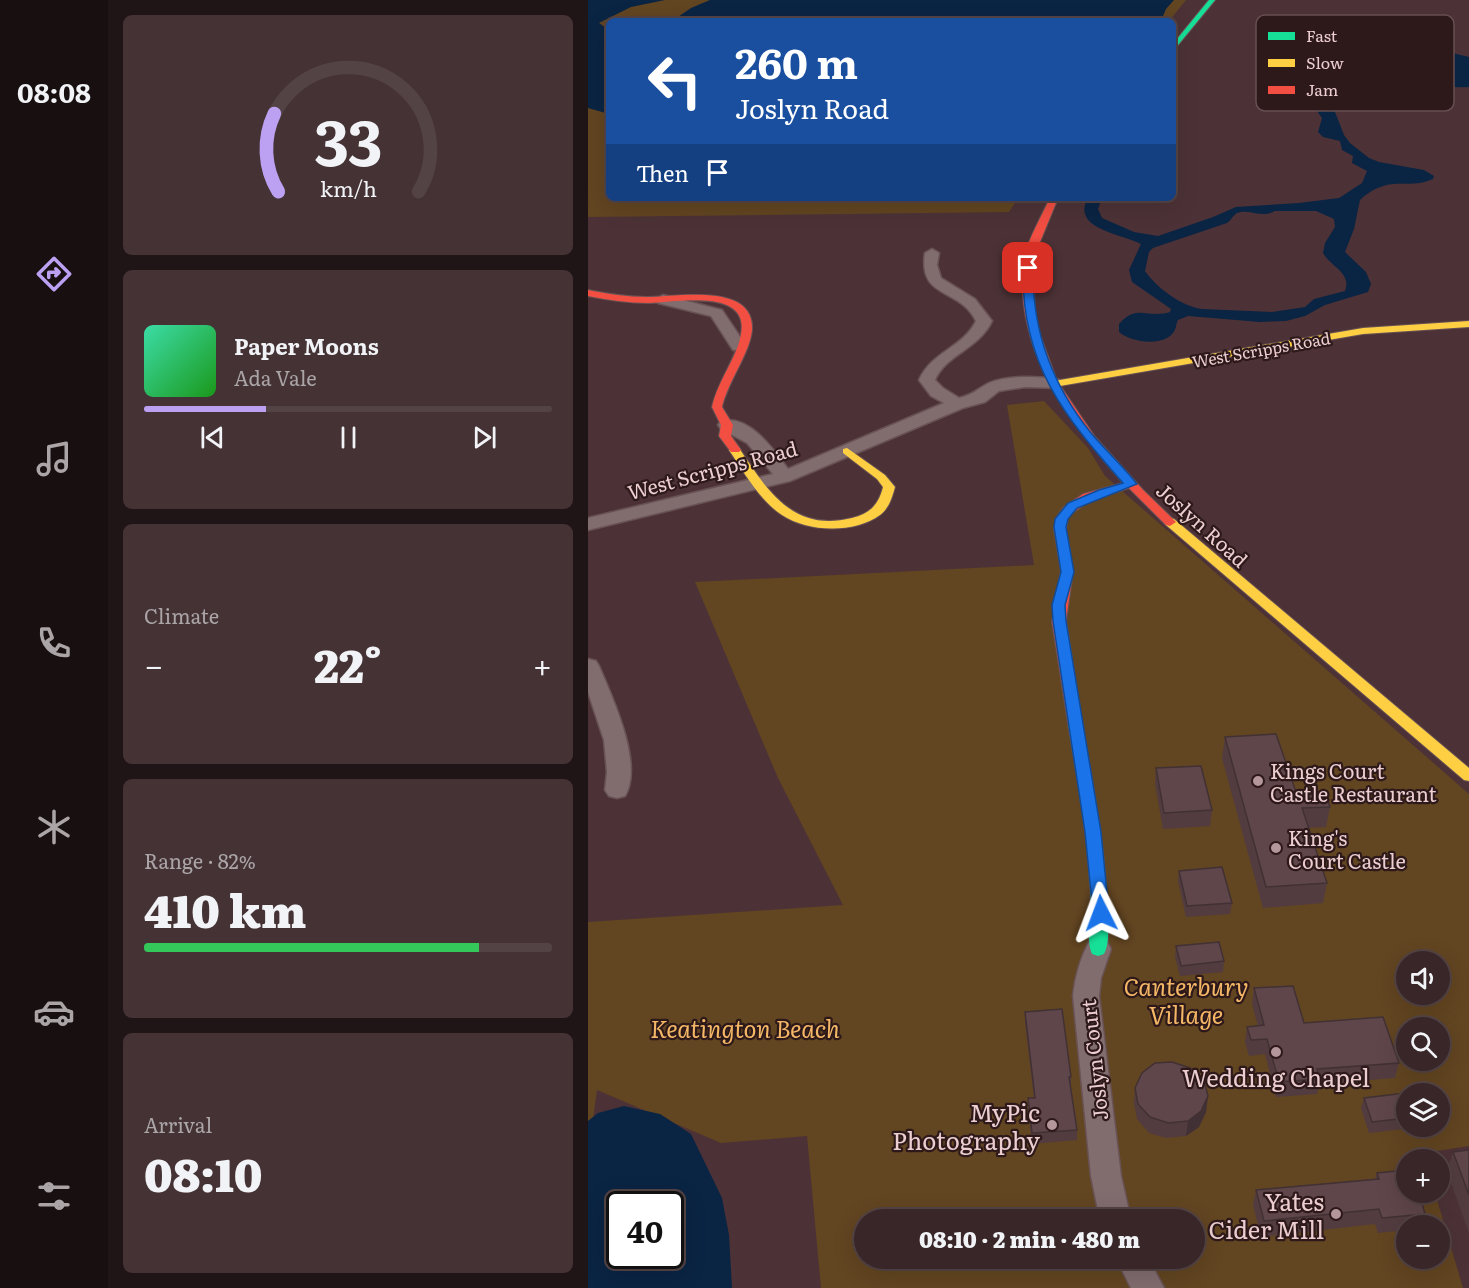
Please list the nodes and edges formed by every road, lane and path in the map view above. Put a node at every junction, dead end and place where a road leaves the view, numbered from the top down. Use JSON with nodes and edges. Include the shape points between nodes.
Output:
{"nodes":[{"id":1,"x":1212,"y":0,"type":"edge"},
{"id":2,"x":1176,"y":45,"type":"edge"},
{"id":3,"x":1052,"y":201,"type":"edge"},
{"id":4,"x":932,"y":253,"type":"dead end"},
{"id":5,"x":588,"y":293,"type":"edge"},
{"id":6,"x":662,"y":300,"type":"junction"},
{"id":7,"x":1469,"y":324,"type":"edge"},
{"id":8,"x":739,"y":347,"type":"junction"},
{"id":9,"x":1054,"y":384,"type":"junction"},
{"id":10,"x":957,"y":404,"type":"junction"},
{"id":11,"x":727,"y":424,"type":"junction"},
{"id":12,"x":847,"y":451,"type":"junction"},
{"id":13,"x":784,"y":477,"type":"junction"},
{"id":14,"x":759,"y":484,"type":"junction"},
{"id":15,"x":1131,"y":484,"type":"junction"},
{"id":16,"x":588,"y":524,"type":"edge"},
{"id":17,"x":588,"y":666,"type":"edge"},
{"id":18,"x":1469,"y":776,"type":"edge"},
{"id":19,"x":617,"y":790,"type":"dead end"},
{"id":20,"x":1098,"y":949,"type":"joint"},
{"id":21,"x":1114,"y":1209,"type":"edge"}],
"edges":[{"from":1,"to":2,"type":"street"},
{"from":3,"to":9,"type":"street","name":"Joslyn Road","via":[[1032,248],[1028,295],[1037,345]]},
{"from":4,"to":10,"type":"street","via":[[931,277],[969,301],[984,321],[982,330],[970,341],[930,370],[927,380],[937,393]]},
{"from":5,"to":6,"type":"street"},
{"from":6,"to":8,"type":"street","via":[[717,313]]},
{"from":6,"to":8,"type":"street","via":[[708,297],[738,306],[746,315],[747,328]]},
{"from":7,"to":9,"type":"street","name":"West Scripps Road","via":[[1363,332]]},
{"from":8,"to":11,"type":"street","via":[[717,407]]},
{"from":9,"to":10,"type":"street","name":"West Scripps Road","via":[[1034,395],[1002,401],[979,398]]},
{"from":9,"to":15,"type":"street","name":"Joslyn Road","via":[[1087,435]]},
{"from":10,"to":12,"type":"street","name":"West Scripps Road"},
{"from":11,"to":13,"type":"street","via":[[748,432]]},
{"from":11,"to":14,"type":"street","via":[[725,436]]},
{"from":12,"to":13,"type":"street","name":"West Scripps Road"},
{"from":12,"to":14,"type":"street","via":[[889,487],[886,504],[858,521],[813,524],[793,518]]},
{"from":13,"to":14,"type":"street","name":"West Scripps Road"},
{"from":14,"to":16,"type":"street","name":"West Scripps Road"},
{"from":15,"to":18,"type":"street","name":"Joslyn Road","via":[[1163,517],[1404,717]]},
{"from":15,"to":20,"type":"street","name":"Joslyn Court","via":[[1072,505],[1060,527],[1067,572],[1059,621],[1099,876]]},
{"from":17,"to":19,"type":"street","via":[[619,749]]},
{"from":20,"to":21,"type":"street","name":"Joslyn Court","via":[[1088,978],[1086,1005],[1106,1176]]}]}
